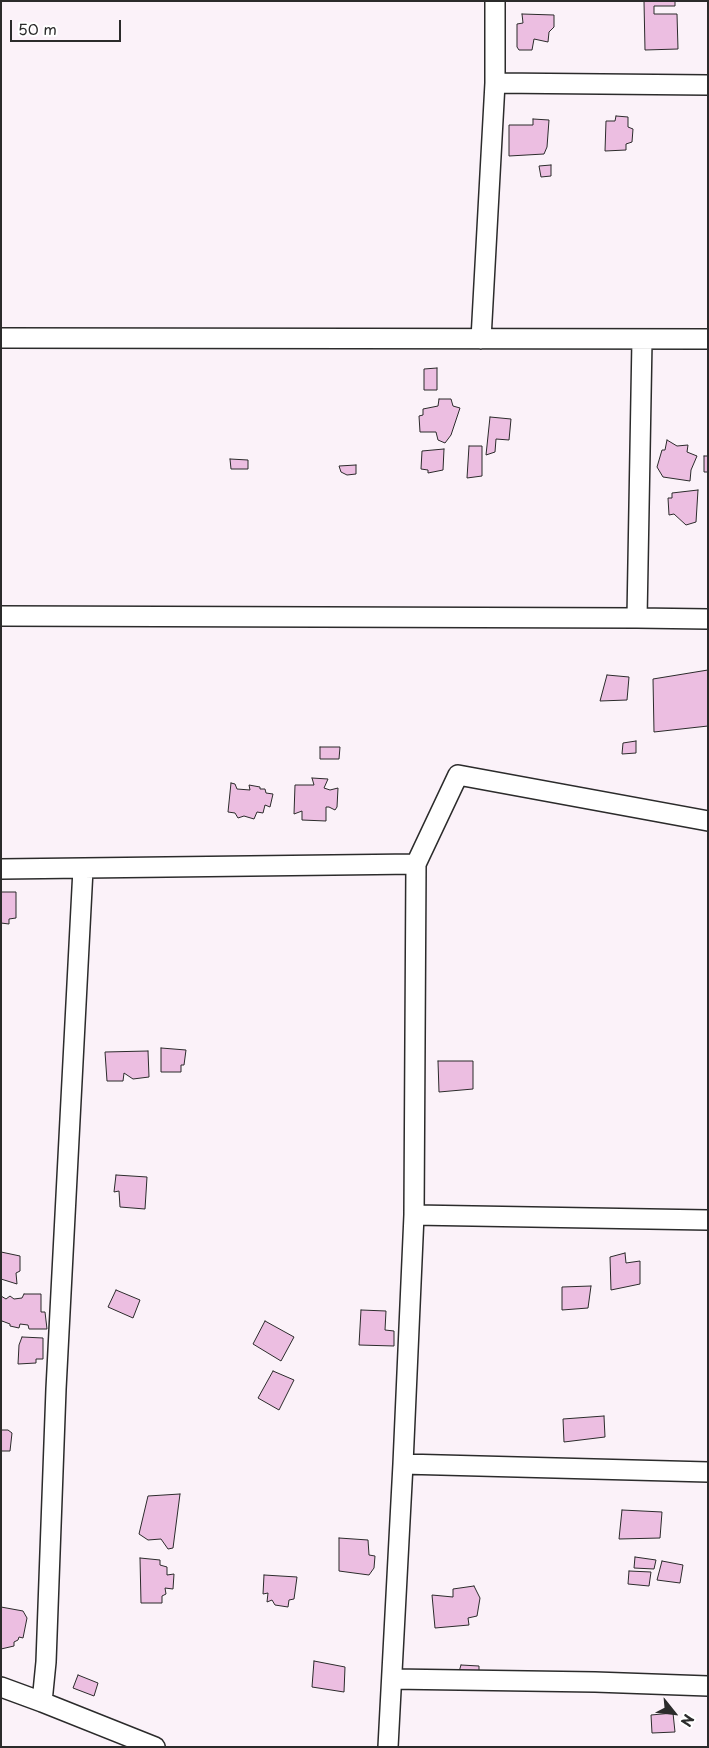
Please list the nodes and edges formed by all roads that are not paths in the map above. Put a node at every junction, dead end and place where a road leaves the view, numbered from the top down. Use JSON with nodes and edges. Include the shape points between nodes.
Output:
{"nodes":[{"id":1,"x":495,"y":1,"type":"edge"},
{"id":2,"x":495,"y":83,"type":"junction"},
{"id":3,"x":708,"y":85,"type":"edge"},
{"id":4,"x":1,"y":338,"type":"edge"},
{"id":5,"x":481,"y":339,"type":"junction"},
{"id":6,"x":708,"y":339,"type":"edge"},
{"id":7,"x":642,"y":340,"type":"junction"},
{"id":8,"x":1,"y":616,"type":"edge"},
{"id":9,"x":637,"y":618,"type":"junction"},
{"id":10,"x":708,"y":620,"type":"edge"},
{"id":11,"x":708,"y":821,"type":"edge"},
{"id":12,"x":416,"y":864,"type":"junction"},
{"id":13,"x":1,"y":869,"type":"edge"},
{"id":14,"x":83,"y":869,"type":"junction"},
{"id":15,"x":414,"y":1215,"type":"junction"},
{"id":16,"x":708,"y":1220,"type":"edge"},
{"id":17,"x":404,"y":1464,"type":"junction"},
{"id":18,"x":708,"y":1472,"type":"edge"},
{"id":19,"x":392,"y":1679,"type":"junction"},
{"id":20,"x":708,"y":1686,"type":"edge"},
{"id":21,"x":1,"y":1687,"type":"edge"},
{"id":22,"x":42,"y":1702,"type":"junction"},
{"id":23,"x":134,"y":1743,"type":"edge"},
{"id":24,"x":155,"y":1747,"type":"edge"},
{"id":25,"x":388,"y":1747,"type":"edge"}],
"edges":[{"from":1,"to":2,"type":"street"},
{"from":2,"to":3,"type":"street"},
{"from":2,"to":5,"type":"street"},
{"from":4,"to":5,"type":"street"},
{"from":5,"to":7,"type":"street"},
{"from":6,"to":7,"type":"street"},
{"from":7,"to":9,"type":"street"},
{"from":8,"to":9,"type":"street"},
{"from":9,"to":10,"type":"street"},
{"from":11,"to":12,"type":"street","via":[[458,775]]},
{"from":12,"to":14,"type":"street"},
{"from":12,"to":15,"type":"street"},
{"from":13,"to":14,"type":"street"},
{"from":14,"to":22,"type":"street"},
{"from":15,"to":16,"type":"street"},
{"from":15,"to":17,"type":"street"},
{"from":17,"to":18,"type":"street"},
{"from":17,"to":19,"type":"street"},
{"from":19,"to":20,"type":"street"},
{"from":19,"to":25,"type":"street"},
{"from":21,"to":22,"type":"street"},
{"from":22,"to":23,"type":"street"},
{"from":23,"to":24,"type":"street"}]}
